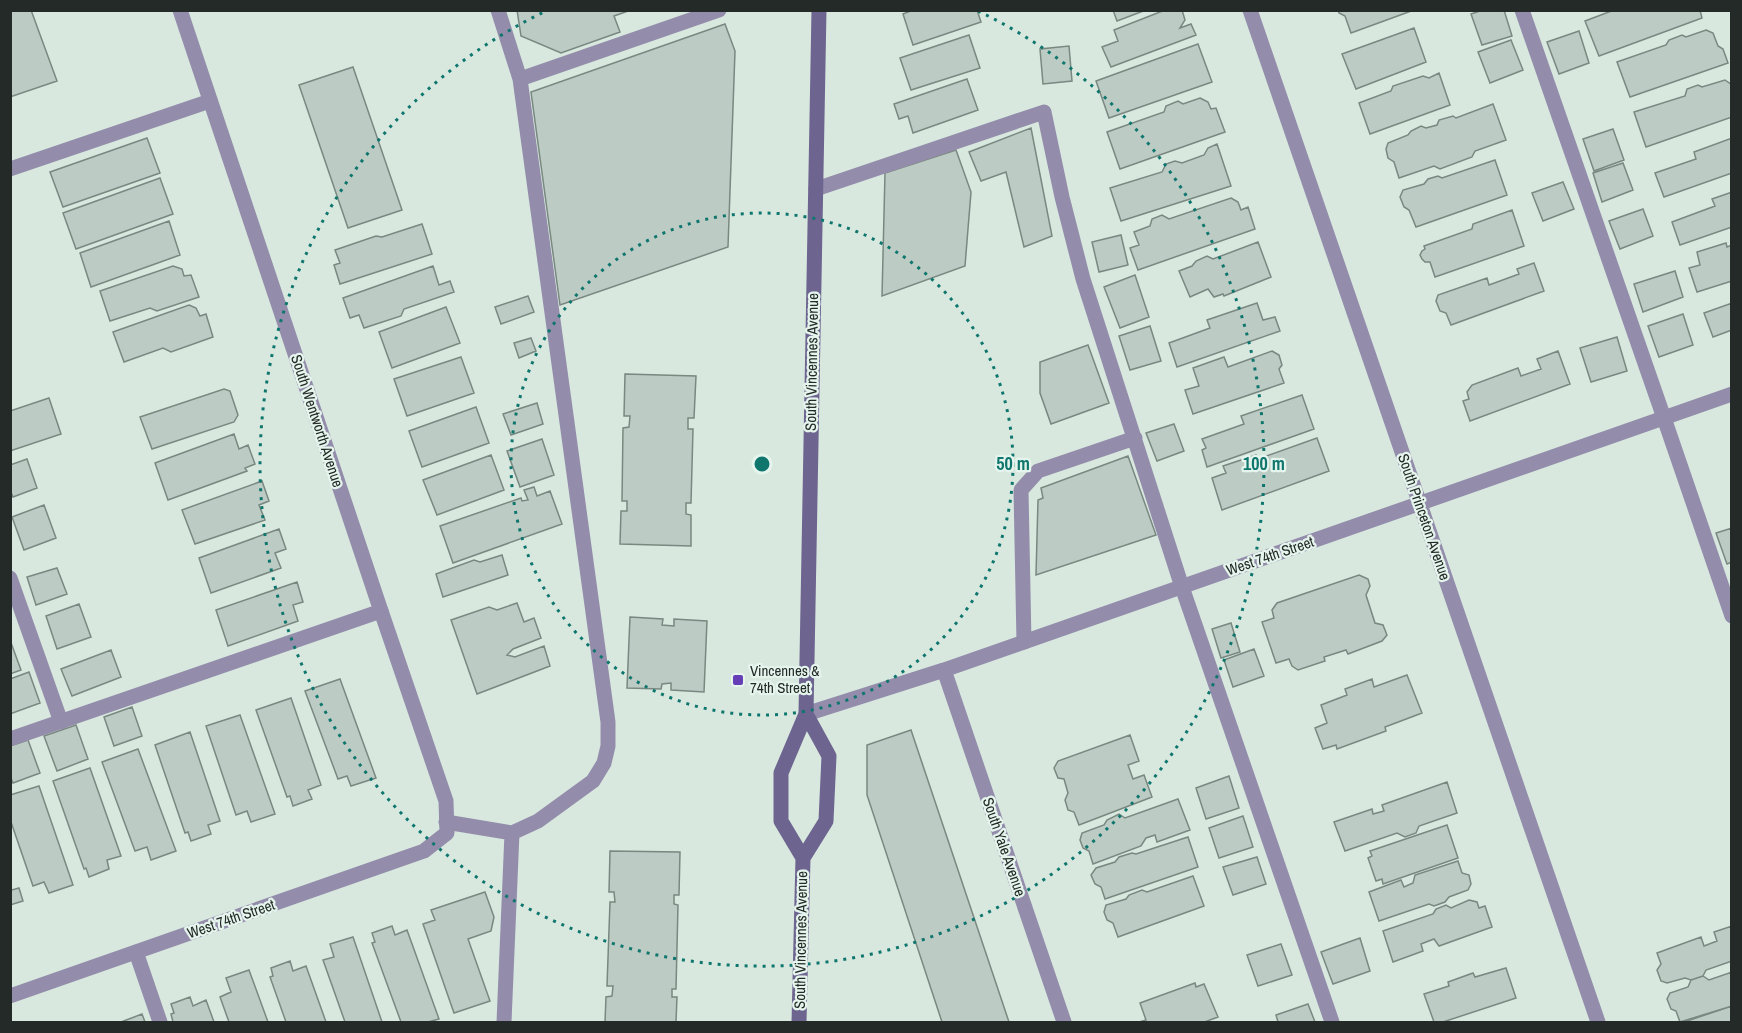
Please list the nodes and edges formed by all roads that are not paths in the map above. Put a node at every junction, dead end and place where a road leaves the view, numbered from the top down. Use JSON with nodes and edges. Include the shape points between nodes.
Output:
{"nodes":[{"id":1,"x":180,"y":10,"type":"edge"},
{"id":2,"x":498,"y":10,"type":"edge"},
{"id":3,"x":719,"y":10,"type":"edge"},
{"id":4,"x":819,"y":10,"type":"edge"},
{"id":5,"x":1250,"y":10,"type":"edge"},
{"id":6,"x":1522,"y":10,"type":"edge"},
{"id":7,"x":519,"y":79,"type":"junction"},
{"id":8,"x":210,"y":101,"type":"junction"},
{"id":9,"x":10,"y":169,"type":"edge"},
{"id":10,"x":816,"y":189,"type":"junction"},
{"id":11,"x":1731,"y":394,"type":"edge"},
{"id":12,"x":1664,"y":418,"type":"junction"},
{"id":13,"x":1135,"y":438,"type":"junction"},
{"id":14,"x":1419,"y":504,"type":"junction"},
{"id":15,"x":10,"y":578,"type":"edge"},
{"id":16,"x":1182,"y":586,"type":"junction"},
{"id":17,"x":381,"y":611,"type":"junction"},
{"id":18,"x":1731,"y":616,"type":"edge"},
{"id":19,"x":1024,"y":642,"type":"junction"},
{"id":20,"x":944,"y":670,"type":"junction"},
{"id":21,"x":806,"y":714,"type":"junction"},
{"id":22,"x":61,"y":722,"type":"junction"},
{"id":23,"x":10,"y":739,"type":"edge"},
{"id":24,"x":446,"y":827,"type":"junction"},
{"id":25,"x":512,"y":833,"type":"junction"},
{"id":26,"x":803,"y":858,"type":"junction"},
{"id":27,"x":136,"y":952,"type":"junction"},
{"id":28,"x":10,"y":996,"type":"edge"},
{"id":29,"x":160,"y":1023,"type":"edge"},
{"id":30,"x":504,"y":1023,"type":"edge"},
{"id":31,"x":799,"y":1023,"type":"edge"},
{"id":32,"x":1064,"y":1023,"type":"edge"},
{"id":33,"x":1332,"y":1023,"type":"edge"},
{"id":34,"x":1598,"y":1023,"type":"edge"}],
"edges":[{"from":1,"to":8,"type":"street","name":"South Wentworth Avenue"},
{"from":2,"to":7,"type":"street"},
{"from":3,"to":7,"type":"street"},
{"from":4,"to":10,"type":"main road","name":"South Vincennes Avenue"},
{"from":5,"to":14,"type":"street","name":"South Princeton Avenue"},
{"from":6,"to":12,"type":"street"},
{"from":7,"to":25,"type":"street","via":[[608,737],[604,763],[593,781],[538,821]]},
{"from":8,"to":9,"type":"street"},
{"from":8,"to":17,"type":"street","name":"South Wentworth Avenue"},
{"from":10,"to":13,"type":"street","via":[[1044,112],[1083,279]]},
{"from":10,"to":21,"type":"main road","name":"South Vincennes Avenue"},
{"from":11,"to":12,"type":"street","name":"West 74th Street"},
{"from":12,"to":14,"type":"street","name":"West 74th Street"},
{"from":12,"to":18,"type":"street"},
{"from":13,"to":16,"type":"street"},
{"from":13,"to":19,"type":"street","via":[[1038,471],[1021,490]]},
{"from":14,"to":16,"type":"street","name":"West 74th Street"},
{"from":14,"to":34,"type":"street","name":"South Princeton Avenue"},
{"from":15,"to":22,"type":"street"},
{"from":16,"to":19,"type":"street","name":"West 74th Street"},
{"from":16,"to":33,"type":"street"},
{"from":17,"to":22,"type":"street"},
{"from":17,"to":24,"type":"street","name":"South Wentworth Avenue","via":[[446,801]]},
{"from":19,"to":20,"type":"street","name":"West 74th Street"},
{"from":20,"to":21,"type":"street","name":"West 74th Street"},
{"from":20,"to":32,"type":"street","name":"South Yale Avenue"},
{"from":21,"to":26,"type":"main road","name":"South Vincennes Avenue","via":[[781,773],[781,821]]},
{"from":21,"to":26,"type":"main road","name":"South Vincennes Avenue","via":[[830,756],[826,821]]},
{"from":22,"to":23,"type":"street"},
{"from":24,"to":25,"type":"street"},
{"from":24,"to":27,"type":"street","name":"West 74th Street","via":[[424,851]]},
{"from":25,"to":30,"type":"street"},
{"from":26,"to":31,"type":"main road","name":"South Vincennes Avenue"},
{"from":27,"to":28,"type":"street","name":"West 74th Street"},
{"from":27,"to":29,"type":"street"}]}
